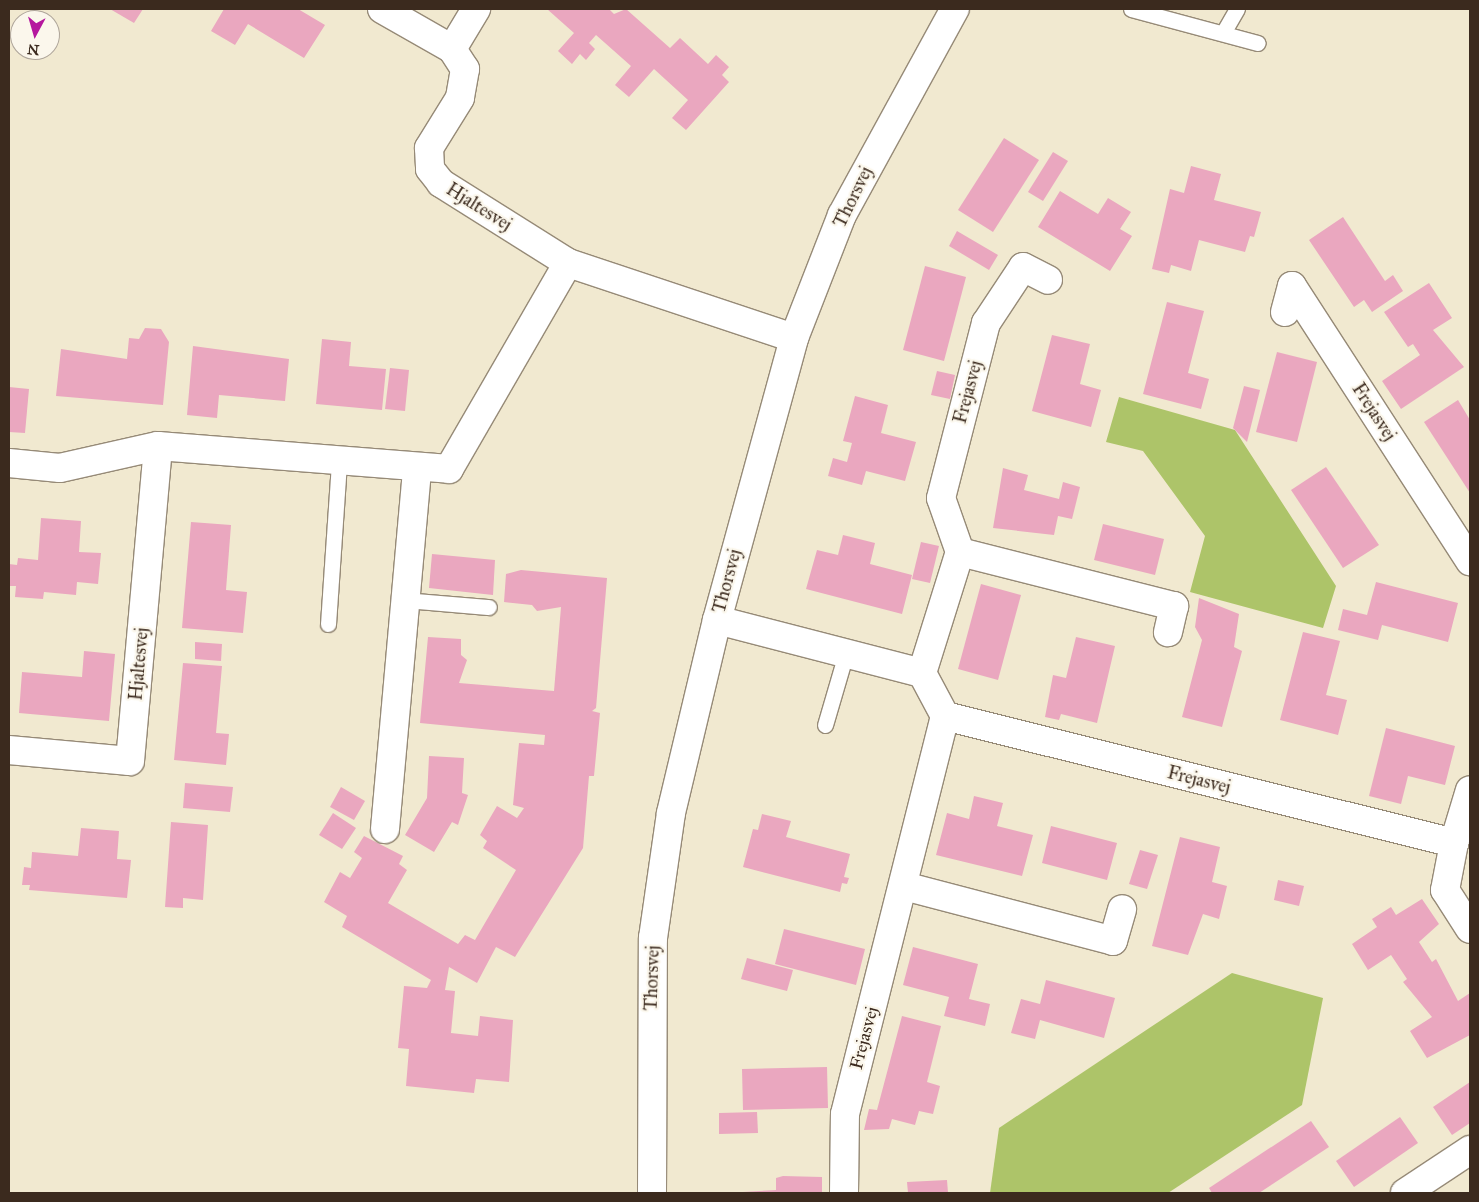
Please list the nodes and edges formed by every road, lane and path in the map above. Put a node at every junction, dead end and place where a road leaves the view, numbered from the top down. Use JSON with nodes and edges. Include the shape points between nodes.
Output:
{"nodes":[{"id":1,"x":382,"y":9,"type":"edge"},
{"id":2,"x":476,"y":9,"type":"edge"},
{"id":3,"x":955,"y":9,"type":"edge"},
{"id":4,"x":1131,"y":9,"type":"edge"},
{"id":5,"x":1237,"y":9,"type":"edge"},
{"id":6,"x":1169,"y":14,"type":"edge"},
{"id":7,"x":1222,"y":33,"type":"junction"},
{"id":8,"x":1258,"y":43,"type":"dead end"},
{"id":9,"x":452,"y":50,"type":"junction"},
{"id":10,"x":568,"y":263,"type":"junction"},
{"id":11,"x":1048,"y":280,"type":"dead end"},
{"id":12,"x":1285,"y":312,"type":"dead end"},
{"id":13,"x":794,"y":338,"type":"junction"},
{"id":14,"x":158,"y":446,"type":"junction"},
{"id":15,"x":339,"y":461,"type":"junction"},
{"id":16,"x":9,"y":463,"type":"edge"},
{"id":17,"x":417,"y":470,"type":"junction"},
{"id":18,"x":960,"y":552,"type":"junction"},
{"id":19,"x":1470,"y":561,"type":"edge"},
{"id":20,"x":405,"y":600,"type":"junction"},
{"id":21,"x":489,"y":607,"type":"dead end"},
{"id":22,"x":717,"y":620,"type":"junction"},
{"id":23,"x":328,"y":624,"type":"dead end"},
{"id":24,"x":1168,"y":632,"type":"dead end"},
{"id":25,"x":846,"y":653,"type":"junction"},
{"id":26,"x":922,"y":673,"type":"junction"},
{"id":27,"x":945,"y":716,"type":"junction"},
{"id":28,"x":825,"y":725,"type":"dead end"},
{"id":29,"x":9,"y":750,"type":"edge"},
{"id":30,"x":1470,"y":790,"type":"edge"},
{"id":31,"x":385,"y":829,"type":"dead end"},
{"id":32,"x":1454,"y":843,"type":"junction"},
{"id":33,"x":904,"y":886,"type":"junction"},
{"id":34,"x":1122,"y":909,"type":"dead end"},
{"id":35,"x":1470,"y":929,"type":"edge"},
{"id":36,"x":1470,"y":1150,"type":"edge"},
{"id":37,"x":652,"y":1193,"type":"edge"},
{"id":38,"x":844,"y":1193,"type":"edge"},
{"id":39,"x":1405,"y":1193,"type":"edge"}],
"edges":[{"from":1,"to":9,"type":"street","name":"Hjaltesvej"},
{"from":2,"to":9,"type":"street"},
{"from":3,"to":13,"type":"street","name":"Thorsvej","via":[[842,215]]},
{"from":4,"to":6,"type":"lane"},
{"from":5,"to":7,"type":"lane"},
{"from":6,"to":7,"type":"lane"},
{"from":7,"to":8,"type":"lane"},
{"from":9,"to":10,"type":"street","name":"Hjaltesvej","via":[[465,69],[465,82],[429,148],[430,168],[441,183]]},
{"from":10,"to":13,"type":"street","name":"Hjaltesvej"},
{"from":10,"to":17,"type":"street","via":[[449,469]]},
{"from":11,"to":18,"type":"street","name":"Frejasvej","via":[[1023,267],[986,323],[941,498]]},
{"from":12,"to":19,"type":"street","name":"Frejasvej","via":[[1292,286]]},
{"from":13,"to":22,"type":"street","name":"Thorsvej"},
{"from":14,"to":15,"type":"street"},
{"from":14,"to":16,"type":"street","via":[[60,468]]},
{"from":14,"to":29,"type":"street","name":"Hjaltesvej","via":[[130,762]]},
{"from":15,"to":17,"type":"street"},
{"from":15,"to":23,"type":"lane"},
{"from":17,"to":20,"type":"street"},
{"from":18,"to":24,"type":"street","via":[[1174,606]]},
{"from":18,"to":26,"type":"street"},
{"from":20,"to":21,"type":"lane"},
{"from":20,"to":31,"type":"street"},
{"from":22,"to":25,"type":"street"},
{"from":22,"to":37,"type":"street","name":"Thorsvej","via":[[671,813],[653,938]]},
{"from":25,"to":26,"type":"street"},
{"from":25,"to":28,"type":"lane"},
{"from":26,"to":27,"type":"street"},
{"from":27,"to":32,"type":"street","name":"Frejasvej"},
{"from":27,"to":33,"type":"street","name":"Frejasvej"},
{"from":30,"to":32,"type":"street"},
{"from":32,"to":35,"type":"street","via":[[1445,890]]},
{"from":33,"to":34,"type":"street","via":[[1113,941]]},
{"from":33,"to":38,"type":"street","name":"Frejasvej","via":[[845,1114]]},
{"from":36,"to":39,"type":"street"}]}
